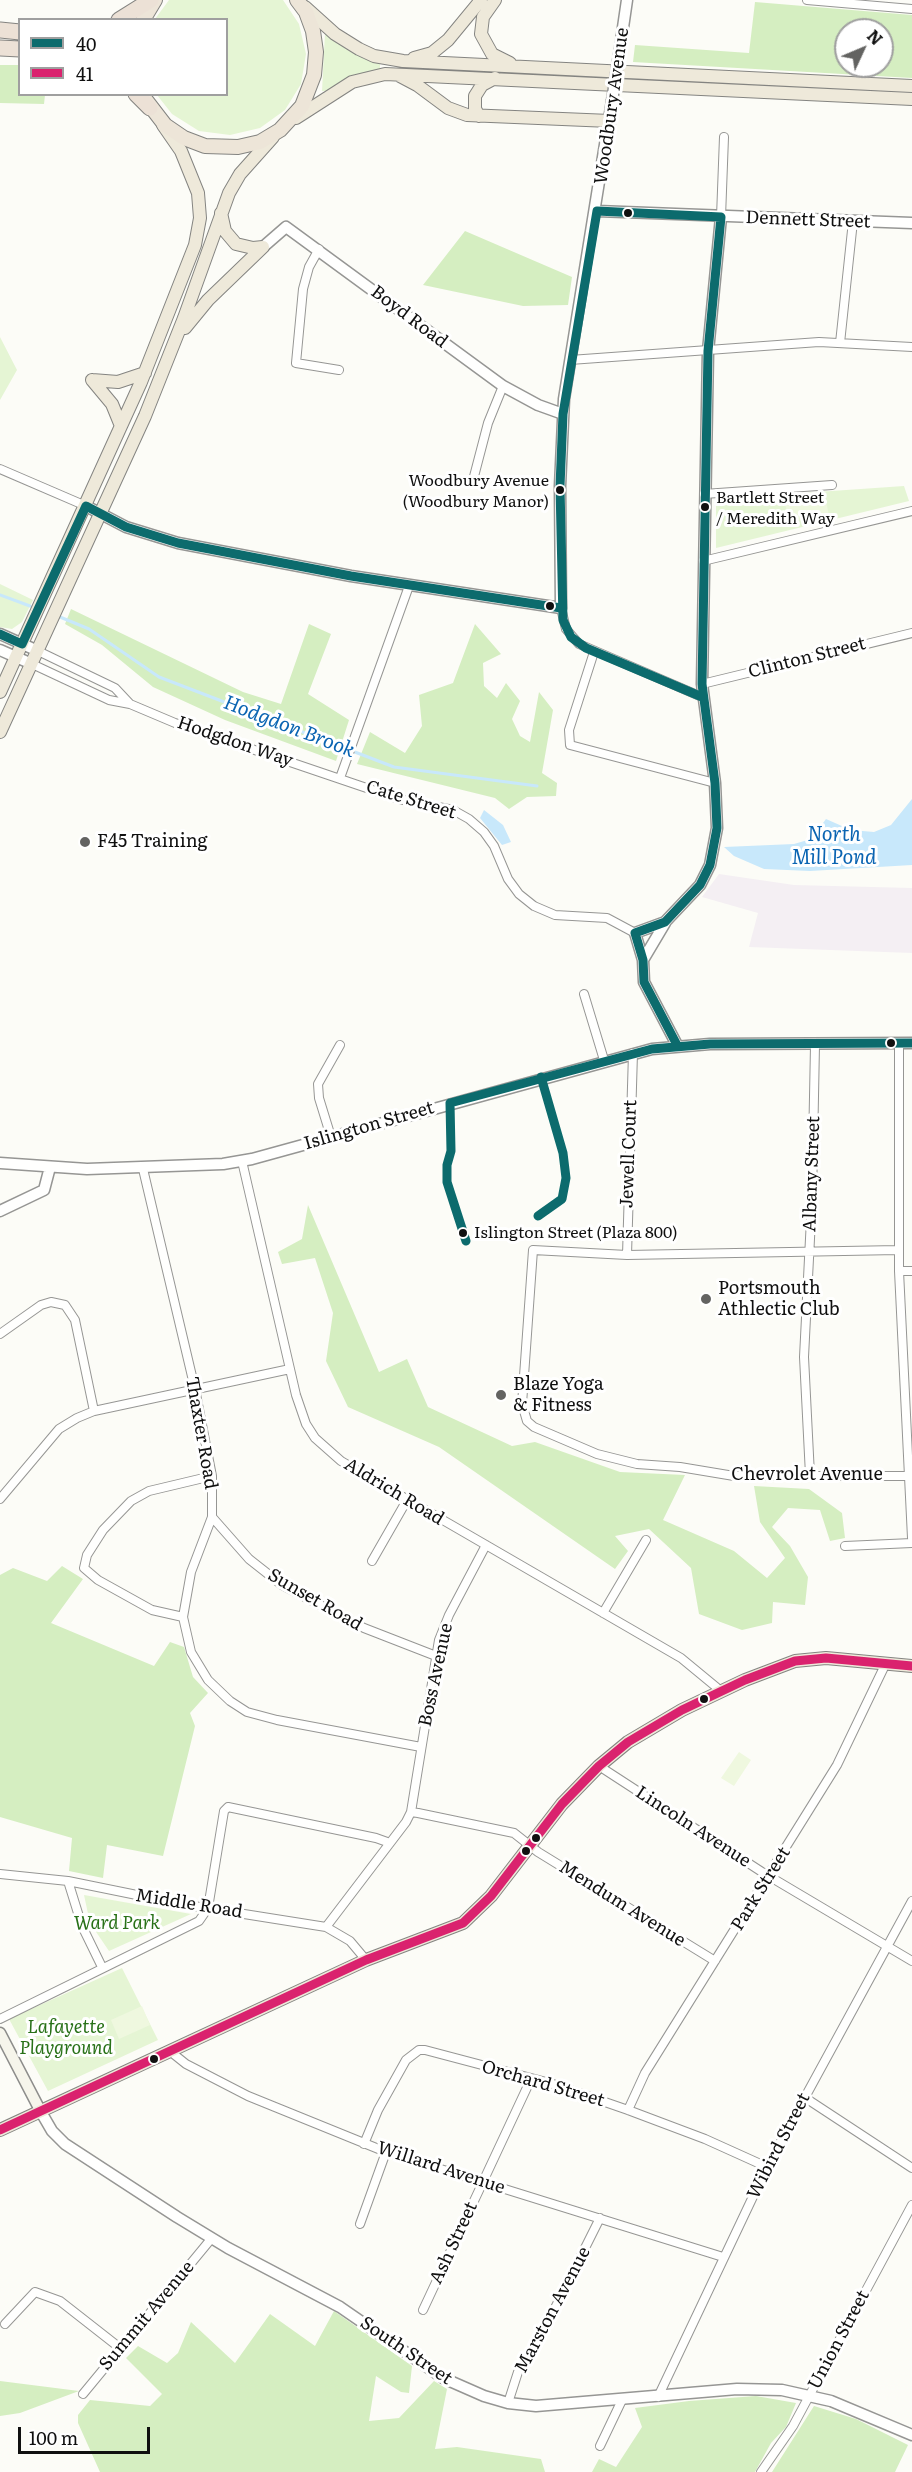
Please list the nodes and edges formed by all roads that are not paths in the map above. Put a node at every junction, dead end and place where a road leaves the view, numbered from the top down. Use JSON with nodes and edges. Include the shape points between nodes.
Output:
{"nodes":[{"id":1,"x":151,"y":0,"type":"edge"},
{"id":2,"x":155,"y":0,"type":"edge"},
{"id":3,"x":297,"y":0,"type":"edge"},
{"id":4,"x":482,"y":0,"type":"edge"},
{"id":5,"x":495,"y":0,"type":"edge"},
{"id":6,"x":627,"y":0,"type":"edge"},
{"id":7,"x":807,"y":0,"type":"edge"},
{"id":8,"x":912,"y":9,"type":"edge"},
{"id":9,"x":122,"y":18,"type":"edge"},
{"id":10,"x":144,"y":18,"type":"edge"},
{"id":11,"x":0,"y":30,"type":"edge"},
{"id":12,"x":18,"y":32,"type":"edge"},
{"id":13,"x":0,"y":48,"type":"edge"},
{"id":14,"x":18,"y":49,"type":"edge"},
{"id":15,"x":403,"y":61,"type":"junction"},
{"id":16,"x":529,"y":67,"type":"junction"},
{"id":17,"x":394,"y":74,"type":"junction"},
{"id":18,"x":495,"y":78,"type":"junction"},
{"id":19,"x":912,"y":86,"type":"edge"},
{"id":20,"x":138,"y":96,"type":"edge"},
{"id":21,"x":912,"y":99,"type":"edge"},
{"id":22,"x":150,"y":106,"type":"edge"},
{"id":23,"x":479,"y":116,"type":"junction"},
{"id":24,"x":610,"y":121,"type":"junction"},
{"id":25,"x":280,"y":130,"type":"junction"},
{"id":26,"x":724,"y":137,"type":"dead end"},
{"id":27,"x":597,"y":211,"type":"junction"},
{"id":28,"x":221,"y":213,"type":"junction"},
{"id":29,"x":721,"y":217,"type":"junction"},
{"id":30,"x":853,"y":221,"type":"junction"},
{"id":31,"x":912,"y":223,"type":"edge"},
{"id":32,"x":263,"y":247,"type":"junction"},
{"id":33,"x":319,"y":249,"type":"junction"},
{"id":34,"x":840,"y":343,"type":"junction"},
{"id":35,"x":174,"y":344,"type":"junction"},
{"id":36,"x":912,"y":347,"type":"edge"},
{"id":37,"x":708,"y":351,"type":"junction"},
{"id":38,"x":570,"y":360,"type":"junction"},
{"id":39,"x":339,"y":370,"type":"dead end"},
{"id":40,"x":144,"y":373,"type":"junction"},
{"id":41,"x":503,"y":386,"type":"junction"},
{"id":42,"x":563,"y":414,"type":"junction"},
{"id":43,"x":121,"y":426,"type":"junction"},
{"id":44,"x":0,"y":469,"type":"edge"},
{"id":45,"x":472,"y":484,"type":"dead end"},
{"id":46,"x":832,"y":485,"type":"dead end"},
{"id":47,"x":704,"y":494,"type":"junction"},
{"id":48,"x":86,"y":506,"type":"junction"},
{"id":49,"x":912,"y":510,"type":"edge"},
{"id":50,"x":100,"y":515,"type":"junction"},
{"id":51,"x":703,"y":561,"type":"junction"},
{"id":52,"x":409,"y":585,"type":"junction"},
{"id":53,"x":561,"y":608,"type":"junction"},
{"id":54,"x":912,"y":633,"type":"edge"},
{"id":55,"x":0,"y":634,"type":"edge"},
{"id":56,"x":22,"y":644,"type":"junction"},
{"id":57,"x":0,"y":650,"type":"edge"},
{"id":58,"x":38,"y":651,"type":"junction"},
{"id":59,"x":594,"y":652,"type":"junction"},
{"id":60,"x":15,"y":657,"type":"junction"},
{"id":61,"x":32,"y":664,"type":"junction"},
{"id":62,"x":702,"y":684,"type":"junction"},
{"id":63,"x":0,"y":692,"type":"edge"},
{"id":64,"x":702,"y":697,"type":"junction"},
{"id":65,"x":130,"y":704,"type":"junction"},
{"id":66,"x":0,"y":732,"type":"edge"},
{"id":67,"x":340,"y":778,"type":"junction"},
{"id":68,"x":715,"y":783,"type":"junction"},
{"id":69,"x":665,"y":922,"type":"junction"},
{"id":70,"x":635,"y":933,"type":"junction"},
{"id":71,"x":643,"y":960,"type":"junction"},
{"id":72,"x":584,"y":994,"type":"dead end"},
{"id":73,"x":899,"y":1043,"type":"junction"},
{"id":74,"x":912,"y":1043,"type":"edge"},
{"id":75,"x":340,"y":1045,"type":"dead end"},
{"id":76,"x":815,"y":1045,"type":"junction"},
{"id":77,"x":677,"y":1046,"type":"junction"},
{"id":78,"x":633,"y":1053,"type":"junction"},
{"id":79,"x":604,"y":1060,"type":"junction"},
{"id":80,"x":331,"y":1137,"type":"junction"},
{"id":81,"x":242,"y":1161,"type":"junction"},
{"id":82,"x":0,"y":1163,"type":"edge"},
{"id":83,"x":50,"y":1167,"type":"junction"},
{"id":84,"x":143,"y":1168,"type":"junction"},
{"id":85,"x":0,"y":1211,"type":"edge"},
{"id":86,"x":898,"y":1250,"type":"junction"},
{"id":87,"x":810,"y":1251,"type":"junction"},
{"id":88,"x":627,"y":1254,"type":"junction"},
{"id":89,"x":898,"y":1271,"type":"junction"},
{"id":90,"x":912,"y":1271,"type":"edge"},
{"id":91,"x":0,"y":1334,"type":"edge"},
{"id":92,"x":290,"y":1369,"type":"junction"},
{"id":93,"x":195,"y":1389,"type":"junction"},
{"id":94,"x":94,"y":1411,"type":"junction"},
{"id":95,"x":810,"y":1475,"type":"junction"},
{"id":96,"x":212,"y":1476,"type":"junction"},
{"id":97,"x":908,"y":1476,"type":"junction"},
{"id":98,"x":911,"y":1494,"type":"edge"},
{"id":99,"x":0,"y":1499,"type":"edge"},
{"id":100,"x":407,"y":1500,"type":"junction"},
{"id":101,"x":212,"y":1517,"type":"junction"},
{"id":102,"x":912,"y":1538,"type":"edge"},
{"id":103,"x":646,"y":1540,"type":"dead end"},
{"id":104,"x":912,"y":1543,"type":"edge"},
{"id":105,"x":486,"y":1545,"type":"junction"},
{"id":106,"x":845,"y":1546,"type":"dead end"},
{"id":107,"x":372,"y":1561,"type":"dead end"},
{"id":108,"x":603,"y":1613,"type":"junction"},
{"id":109,"x":183,"y":1617,"type":"junction"},
{"id":110,"x":436,"y":1656,"type":"junction"},
{"id":111,"x":886,"y":1663,"type":"junction"},
{"id":112,"x":912,"y":1666,"type":"edge"},
{"id":113,"x":721,"y":1691,"type":"junction"},
{"id":114,"x":421,"y":1747,"type":"junction"},
{"id":115,"x":599,"y":1766,"type":"junction"},
{"id":116,"x":411,"y":1812,"type":"junction"},
{"id":117,"x":390,"y":1843,"type":"junction"},
{"id":118,"x":531,"y":1846,"type":"junction"},
{"id":119,"x":0,"y":1874,"type":"edge"},
{"id":120,"x":769,"y":1876,"type":"junction"},
{"id":121,"x":68,"y":1881,"type":"junction"},
{"id":122,"x":912,"y":1901,"type":"edge"},
{"id":123,"x":208,"y":1908,"type":"junction"},
{"id":124,"x":326,"y":1927,"type":"junction"},
{"id":125,"x":887,"y":1947,"type":"junction"},
{"id":126,"x":366,"y":1960,"type":"junction"},
{"id":127,"x":715,"y":1961,"type":"junction"},
{"id":128,"x":912,"y":1961,"type":"edge"},
{"id":129,"x":102,"y":1967,"type":"junction"},
{"id":130,"x":0,"y":2019,"type":"edge"},
{"id":131,"x":0,"y":2033,"type":"edge"},
{"id":132,"x":171,"y":2052,"type":"junction"},
{"id":133,"x":531,"y":2079,"type":"junction"},
{"id":134,"x":804,"y":2097,"type":"junction"},
{"id":135,"x":628,"y":2110,"type":"junction"},
{"id":136,"x":41,"y":2112,"type":"junction"},
{"id":137,"x":0,"y":2130,"type":"edge"},
{"id":138,"x":364,"y":2144,"type":"junction"},
{"id":139,"x":386,"y":2152,"type":"junction"},
{"id":140,"x":767,"y":2167,"type":"junction"},
{"id":141,"x":912,"y":2168,"type":"edge"},
{"id":142,"x":483,"y":2182,"type":"junction"},
{"id":143,"x":912,"y":2205,"type":"edge"},
{"id":144,"x":600,"y":2218,"type":"junction"},
{"id":145,"x":360,"y":2224,"type":"dead end"},
{"id":146,"x":212,"y":2239,"type":"junction"},
{"id":147,"x":723,"y":2257,"type":"junction"},
{"id":148,"x":423,"y":2310,"type":"dead end"},
{"id":149,"x":5,"y":2324,"type":"dead end"},
{"id":150,"x":120,"y":2349,"type":"junction"},
{"id":151,"x":83,"y":2394,"type":"dead end"},
{"id":152,"x":810,"y":2395,"type":"junction"},
{"id":153,"x":658,"y":2397,"type":"junction"},
{"id":154,"x":622,"y":2400,"type":"junction"},
{"id":155,"x":508,"y":2403,"type":"junction"},
{"id":156,"x":912,"y":2435,"type":"edge"},
{"id":157,"x":600,"y":2446,"type":"dead end"},
{"id":158,"x":761,"y":2472,"type":"edge"}],
"edges":[{"from":1,"to":9,"type":"highway"},
{"from":2,"to":10,"type":"highway"},
{"from":3,"to":15,"type":"main road","via":[[324,26],[353,45],[374,56]]},
{"from":3,"to":25,"type":"highway","via":[[313,31],[314,75],[302,106]]},
{"from":4,"to":15,"type":"main road","via":[[440,47]]},
{"from":5,"to":16,"type":"main road","via":[[483,16],[483,41],[492,54]]},
{"from":6,"to":24,"type":"street","name":"Woodbury Avenue","bridge":true},
{"from":7,"to":8,"type":"street"},
{"from":11,"to":12,"type":"highway"},
{"from":13,"to":14,"type":"highway"},
{"from":15,"to":16,"type":"main road"},
{"from":16,"to":19,"type":"main road"},
{"from":17,"to":18,"type":"main road"},
{"from":17,"to":23,"type":"main road","via":[[448,108]]},
{"from":17,"to":25,"type":"main road","via":[[352,82]]},
{"from":18,"to":21,"type":"main road"},
{"from":18,"to":23,"type":"main road","via":[[475,96]]},
{"from":20,"to":22,"type":"highway"},
{"from":22,"to":25,"type":"highway","via":[[184,138],[216,148],[250,145]]},
{"from":22,"to":40,"type":"main road","via":[[193,175],[200,218],[195,245]]},
{"from":23,"to":24,"type":"main road"},
{"from":24,"to":27,"type":"street","name":"Woodbury Avenue"},
{"from":25,"to":28,"type":"main road","via":[[240,174]]},
{"from":26,"to":29,"type":"street"},
{"from":27,"to":29,"type":"street","name":"Dennett Street"},
{"from":27,"to":38,"type":"street","name":"Woodbury Avenue"},
{"from":28,"to":32,"type":"main road","via":[[225,231],[236,244]]},
{"from":28,"to":35,"type":"main road"},
{"from":29,"to":30,"type":"street","name":"Dennett Street"},
{"from":29,"to":37,"type":"street"},
{"from":30,"to":31,"type":"street","name":"Dennett Street"},
{"from":30,"to":34,"type":"street"},
{"from":32,"to":33,"type":"street","name":"Boyd Road","via":[[286,227]]},
{"from":32,"to":35,"type":"main road","via":[[208,300]]},
{"from":33,"to":39,"type":"street","via":[[303,289],[296,363]]},
{"from":33,"to":41,"type":"street","name":"Boyd Road"},
{"from":34,"to":36,"type":"street"},
{"from":34,"to":37,"type":"street"},
{"from":35,"to":50,"type":"main road"},
{"from":37,"to":38,"type":"street"},
{"from":37,"to":47,"type":"street"},
{"from":38,"to":42,"type":"street","name":"Woodbury Avenue"},
{"from":40,"to":43,"type":"main road"},
{"from":40,"to":43,"type":"main road","via":[[118,382],[92,380],[112,404]]},
{"from":41,"to":42,"type":"street","name":"Boyd Road"},
{"from":41,"to":45,"type":"street","via":[[488,423]]},
{"from":42,"to":53,"type":"street","name":"Woodbury Avenue"},
{"from":43,"to":48,"type":"main road"},
{"from":44,"to":48,"type":"street"},
{"from":46,"to":47,"type":"street"},
{"from":47,"to":51,"type":"street"},
{"from":48,"to":50,"type":"street"},
{"from":48,"to":56,"type":"main road"},
{"from":49,"to":51,"type":"street"},
{"from":50,"to":52,"type":"street","via":[[143,534],[178,543]]},
{"from":50,"to":58,"type":"main road"},
{"from":51,"to":62,"type":"street"},
{"from":52,"to":53,"type":"street"},
{"from":52,"to":67,"type":"street"},
{"from":53,"to":59,"type":"street","name":"Woodbury Avenue","via":[[571,637]]},
{"from":54,"to":62,"type":"street","name":"Clinton Street"},
{"from":55,"to":56,"type":"street"},
{"from":56,"to":58,"type":"street"},
{"from":56,"to":60,"type":"main road"},
{"from":57,"to":60,"type":"street"},
{"from":58,"to":61,"type":"main road"},
{"from":58,"to":65,"type":"street","name":"Hodgdon Way","via":[[115,688]]},
{"from":59,"to":64,"type":"street","name":"Woodbury Avenue"},
{"from":59,"to":68,"type":"street","via":[[569,730],[570,745]]},
{"from":60,"to":61,"type":"street"},
{"from":60,"to":63,"type":"main road"},
{"from":61,"to":65,"type":"street","name":"Hodgdon Way","via":[[109,700]]},
{"from":61,"to":66,"type":"main road"},
{"from":62,"to":64,"type":"street"},
{"from":64,"to":68,"type":"street"},
{"from":65,"to":67,"type":"street","name":"Hodgdon Way","via":[[174,723]]},
{"from":67,"to":70,"type":"street","name":"Cate Street","via":[[399,799],[461,814],[488,837],[508,879],[534,906],[555,915],[607,918]]},
{"from":68,"to":69,"type":"street","via":[[717,828],[713,854],[700,885]]},
{"from":69,"to":70,"type":"street"},
{"from":69,"to":71,"type":"street"},
{"from":70,"to":71,"type":"street"},
{"from":71,"to":77,"type":"street","via":[[644,982]]},
{"from":72,"to":79,"type":"street"},
{"from":73,"to":74,"type":"street","name":"Islington Street"},
{"from":73,"to":76,"type":"street","name":"Islington Street"},
{"from":73,"to":86,"type":"street"},
{"from":75,"to":80,"type":"street","via":[[318,1084]]},
{"from":76,"to":77,"type":"street","name":"Islington Street"},
{"from":76,"to":87,"type":"street","name":"Albany Street"},
{"from":77,"to":78,"type":"street","name":"Islington Street"},
{"from":78,"to":79,"type":"street","name":"Islington Street"},
{"from":78,"to":88,"type":"street","name":"Jewell Court"},
{"from":79,"to":80,"type":"street","name":"Islington Street"},
{"from":80,"to":81,"type":"street","name":"Islington Street"},
{"from":81,"to":84,"type":"street","name":"Islington Street"},
{"from":81,"to":92,"type":"street","name":"Aldrich Road"},
{"from":82,"to":83,"type":"street","name":"Islington Street"},
{"from":83,"to":84,"type":"street","name":"Islington Street"},
{"from":83,"to":85,"type":"street","via":[[44,1190]]},
{"from":84,"to":93,"type":"street","name":"Thaxter Road"},
{"from":86,"to":87,"type":"street","name":"Albany Street"},
{"from":86,"to":89,"type":"street"},
{"from":87,"to":88,"type":"street"},
{"from":87,"to":95,"type":"street","via":[[804,1358]]},
{"from":88,"to":95,"type":"street","name":"Chevrolet Avenue","via":[[534,1250],[522,1404],[527,1421],[597,1454],[637,1464],[734,1476]]},
{"from":89,"to":90,"type":"street"},
{"from":89,"to":97,"type":"street"},
{"from":91,"to":94,"type":"street","via":[[41,1305],[65,1305],[75,1320]]},
{"from":92,"to":93,"type":"street"},
{"from":92,"to":100,"type":"street","name":"Aldrich Road","via":[[300,1410],[315,1438],[341,1461]]},
{"from":93,"to":94,"type":"street"},
{"from":93,"to":96,"type":"street","name":"Thaxter Road"},
{"from":94,"to":99,"type":"street","via":[[59,1429]]},
{"from":95,"to":97,"type":"street","name":"Chevrolet Avenue"},
{"from":96,"to":101,"type":"street","name":"Thaxter Road"},
{"from":96,"to":109,"type":"street","via":[[149,1491],[131,1501],[103,1530],[87,1555],[84,1568],[152,1610]]},
{"from":97,"to":98,"type":"street"},
{"from":98,"to":102,"type":"street"},
{"from":100,"to":105,"type":"street","name":"Aldrich Road"},
{"from":100,"to":107,"type":"street"},
{"from":101,"to":109,"type":"street","name":"Thaxter Road","via":[[191,1572]]},
{"from":101,"to":110,"type":"street","name":"Sunset Road","via":[[249,1559],[282,1585],[364,1628]]},
{"from":103,"to":108,"type":"street"},
{"from":104,"to":106,"type":"street"},
{"from":105,"to":108,"type":"street","name":"Aldrich Road"},
{"from":105,"to":110,"type":"street","name":"Boss Avenue","via":[[448,1615]]},
{"from":108,"to":113,"type":"street","name":"Aldrich Road","via":[[686,1661]]},
{"from":109,"to":114,"type":"street","name":"Thaxter Road","via":[[187,1642],[201,1672],[230,1701],[248,1712]]},
{"from":110,"to":114,"type":"street","name":"Boss Avenue"},
{"from":111,"to":112,"type":"main road"},
{"from":111,"to":113,"type":"main road","via":[[805,1659]]},
{"from":111,"to":120,"type":"street","name":"Park Street","via":[[837,1765]]},
{"from":113,"to":115,"type":"main road","via":[[642,1732]]},
{"from":114,"to":116,"type":"street","name":"Boss Avenue"},
{"from":115,"to":118,"type":"main road","via":[[562,1804]]},
{"from":115,"to":120,"type":"street","name":"Lincoln Avenue"},
{"from":116,"to":117,"type":"street"},
{"from":116,"to":118,"type":"street","name":"Mendum Avenue","via":[[506,1831]]},
{"from":117,"to":123,"type":"street","via":[[228,1807],[224,1811]]},
{"from":117,"to":124,"type":"street"},
{"from":118,"to":126,"type":"main road","via":[[491,1896],[463,1923]]},
{"from":118,"to":127,"type":"street","name":"Mendum Avenue"},
{"from":119,"to":121,"type":"street","name":"Middle Road"},
{"from":120,"to":125,"type":"street","name":"Lincoln Avenue"},
{"from":120,"to":127,"type":"street","name":"Park Street"},
{"from":121,"to":123,"type":"street","name":"Middle Road"},
{"from":121,"to":129,"type":"street","via":[[82,1926]]},
{"from":122,"to":125,"type":"street","name":"Wibird Street"},
{"from":123,"to":124,"type":"street","name":"Middle Road"},
{"from":123,"to":129,"type":"street","via":[[199,1921]]},
{"from":124,"to":126,"type":"street","name":"Middle Road","via":[[350,1941]]},
{"from":125,"to":128,"type":"street","name":"Lincoln Avenue"},
{"from":125,"to":134,"type":"street","name":"Wibird Street"},
{"from":126,"to":132,"type":"main road"},
{"from":127,"to":135,"type":"street","name":"Park Street","via":[[645,2073]]},
{"from":129,"to":130,"type":"street"},
{"from":131,"to":136,"type":"main road","name":"South Street"},
{"from":132,"to":136,"type":"main road"},
{"from":132,"to":138,"type":"street","name":"Willard Avenue","via":[[248,2096]]},
{"from":133,"to":135,"type":"street","name":"Orchard Street"},
{"from":133,"to":138,"type":"street","name":"Orchard Street","via":[[419,2050],[398,2072]]},
{"from":133,"to":142,"type":"street","name":"Ash Street"},
{"from":134,"to":140,"type":"street","name":"Wibird Street"},
{"from":134,"to":141,"type":"street"},
{"from":135,"to":140,"type":"street","name":"Orchard Street"},
{"from":136,"to":137,"type":"main road"},
{"from":136,"to":146,"type":"street","name":"South Street","via":[[65,2144]]},
{"from":138,"to":139,"type":"street","name":"Willard Avenue"},
{"from":139,"to":142,"type":"street","name":"Willard Avenue"},
{"from":139,"to":145,"type":"street"},
{"from":140,"to":147,"type":"street","name":"Wibird Street"},
{"from":142,"to":144,"type":"street","name":"Willard Avenue"},
{"from":142,"to":148,"type":"street","name":"Ash Street"},
{"from":143,"to":152,"type":"street","name":"Union Street"},
{"from":144,"to":147,"type":"street","name":"Willard Avenue"},
{"from":144,"to":155,"type":"street","name":"Marston Avenue","via":[[545,2328],[518,2372]]},
{"from":146,"to":150,"type":"street","name":"Summit Avenue"},
{"from":146,"to":155,"type":"street","name":"South Street","via":[[340,2307],[443,2378]]},
{"from":147,"to":153,"type":"street","name":"Wibird Street"},
{"from":149,"to":150,"type":"street","via":[[35,2292],[60,2301]]},
{"from":150,"to":151,"type":"street","name":"Summit Avenue"},
{"from":152,"to":153,"type":"street","name":"South Street","via":[[747,2389]]},
{"from":152,"to":156,"type":"street","name":"South Street"},
{"from":152,"to":158,"type":"street","name":"Union Street"},
{"from":153,"to":154,"type":"street","name":"South Street"},
{"from":154,"to":155,"type":"street","name":"South Street","via":[[547,2406]]},
{"from":154,"to":157,"type":"street"}]}
